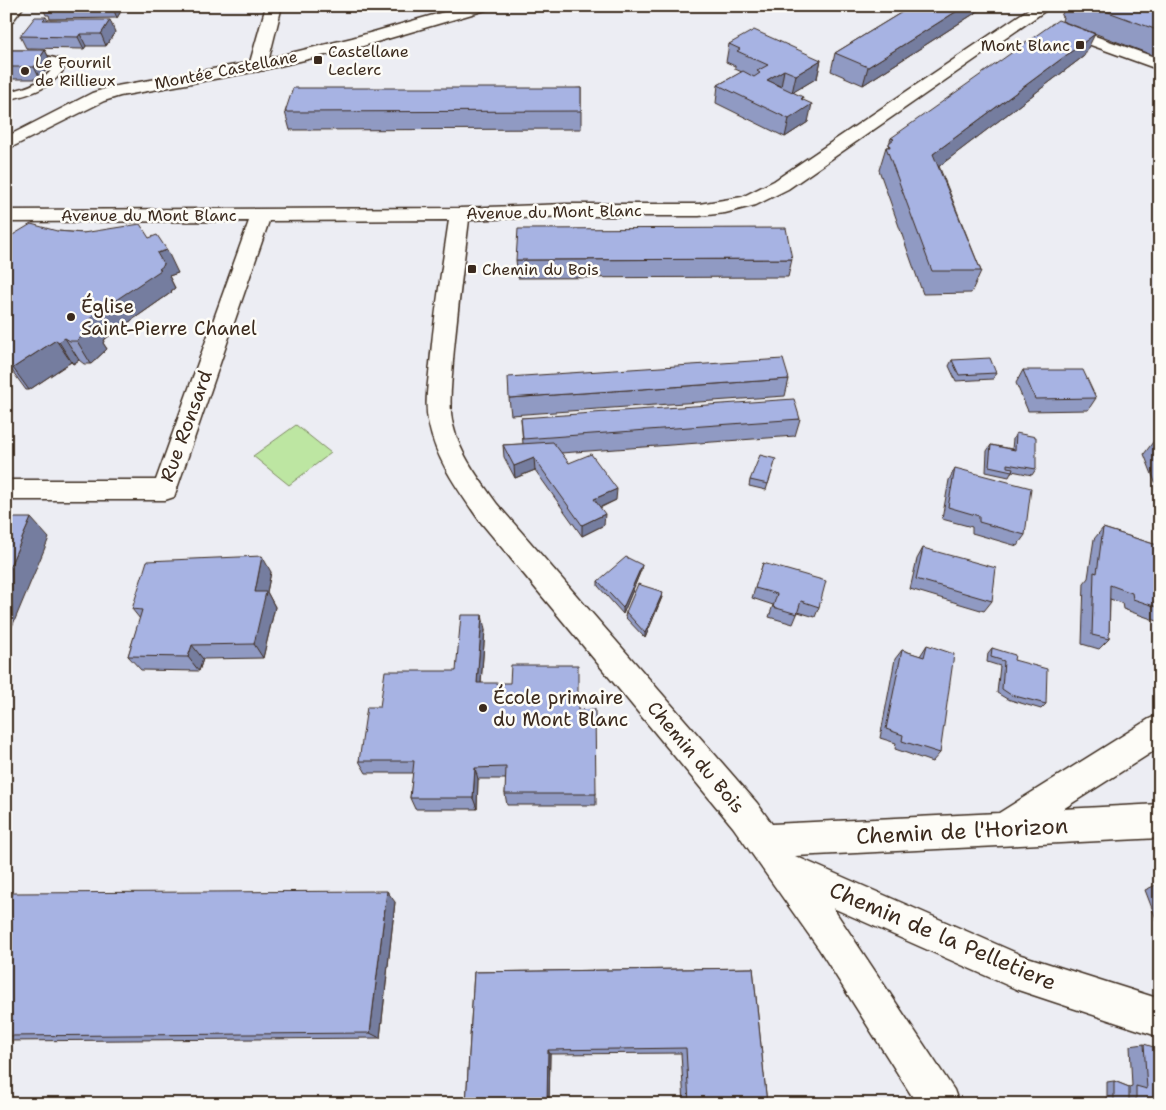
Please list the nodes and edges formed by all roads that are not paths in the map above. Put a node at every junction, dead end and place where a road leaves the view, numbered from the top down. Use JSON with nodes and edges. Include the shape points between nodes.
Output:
{"nodes":[{"id":1,"x":16,"y":6,"type":"edge"},
{"id":2,"x":274,"y":6,"type":"edge"},
{"id":3,"x":483,"y":6,"type":"edge"},
{"id":4,"x":1036,"y":12,"type":"edge"},
{"id":5,"x":6,"y":19,"type":"edge"},
{"id":6,"x":6,"y":54,"type":"edge"},
{"id":7,"x":1160,"y":65,"type":"edge"},
{"id":8,"x":258,"y":66,"type":"junction"},
{"id":9,"x":6,"y":96,"type":"edge"},
{"id":10,"x":6,"y":144,"type":"edge"},
{"id":11,"x":12,"y":213,"type":"edge"},
{"id":12,"x":460,"y":214,"type":"junction"},
{"id":13,"x":262,"y":216,"type":"junction"},
{"id":14,"x":6,"y":490,"type":"edge"},
{"id":15,"x":1160,"y":729,"type":"edge"},
{"id":16,"x":1160,"y":821,"type":"edge"},
{"id":17,"x":1002,"y":830,"type":"junction"},
{"id":18,"x":765,"y":841,"type":"junction"},
{"id":19,"x":785,"y":869,"type":"junction"},
{"id":20,"x":1160,"y":1018,"type":"edge"},
{"id":21,"x":940,"y":1104,"type":"edge"}],
"edges":[{"from":1,"to":5,"type":"street"},
{"from":2,"to":8,"type":"street"},
{"from":3,"to":8,"type":"street","name":"Montée Castellane"},
{"from":4,"to":7,"type":"street","name":"Avenue du Mont Blanc"},
{"from":4,"to":12,"type":"street","name":"Avenue du Mont Blanc","via":[[781,186],[750,201],[699,210]]},
{"from":6,"to":9,"type":"lane","via":[[17,58],[48,59],[61,64],[57,74],[40,86]]},
{"from":8,"to":10,"type":"street","name":"Montée Castellane","via":[[132,87],[98,97]]},
{"from":11,"to":13,"type":"street","name":"Avenue du Mont Blanc"},
{"from":12,"to":13,"type":"street","name":"Avenue du Mont Blanc"},
{"from":12,"to":18,"type":"street","name":"Chemin du Bois","via":[[445,322],[438,405],[441,426],[452,454],[488,512]]},
{"from":13,"to":14,"type":"street","name":"Rue Ronsard","via":[[165,490]]},
{"from":15,"to":17,"type":"street"},
{"from":16,"to":17,"type":"street","name":"Chemin de l'Horizon"},
{"from":17,"to":18,"type":"street","name":"Chemin de l'Horizon"},
{"from":18,"to":19,"type":"street","name":"Chemin du Bois"},
{"from":19,"to":20,"type":"street","name":"Chemin de la Pelletiere","via":[[1018,972]]},
{"from":19,"to":21,"type":"street","name":"Chemin du Bois"}]}
